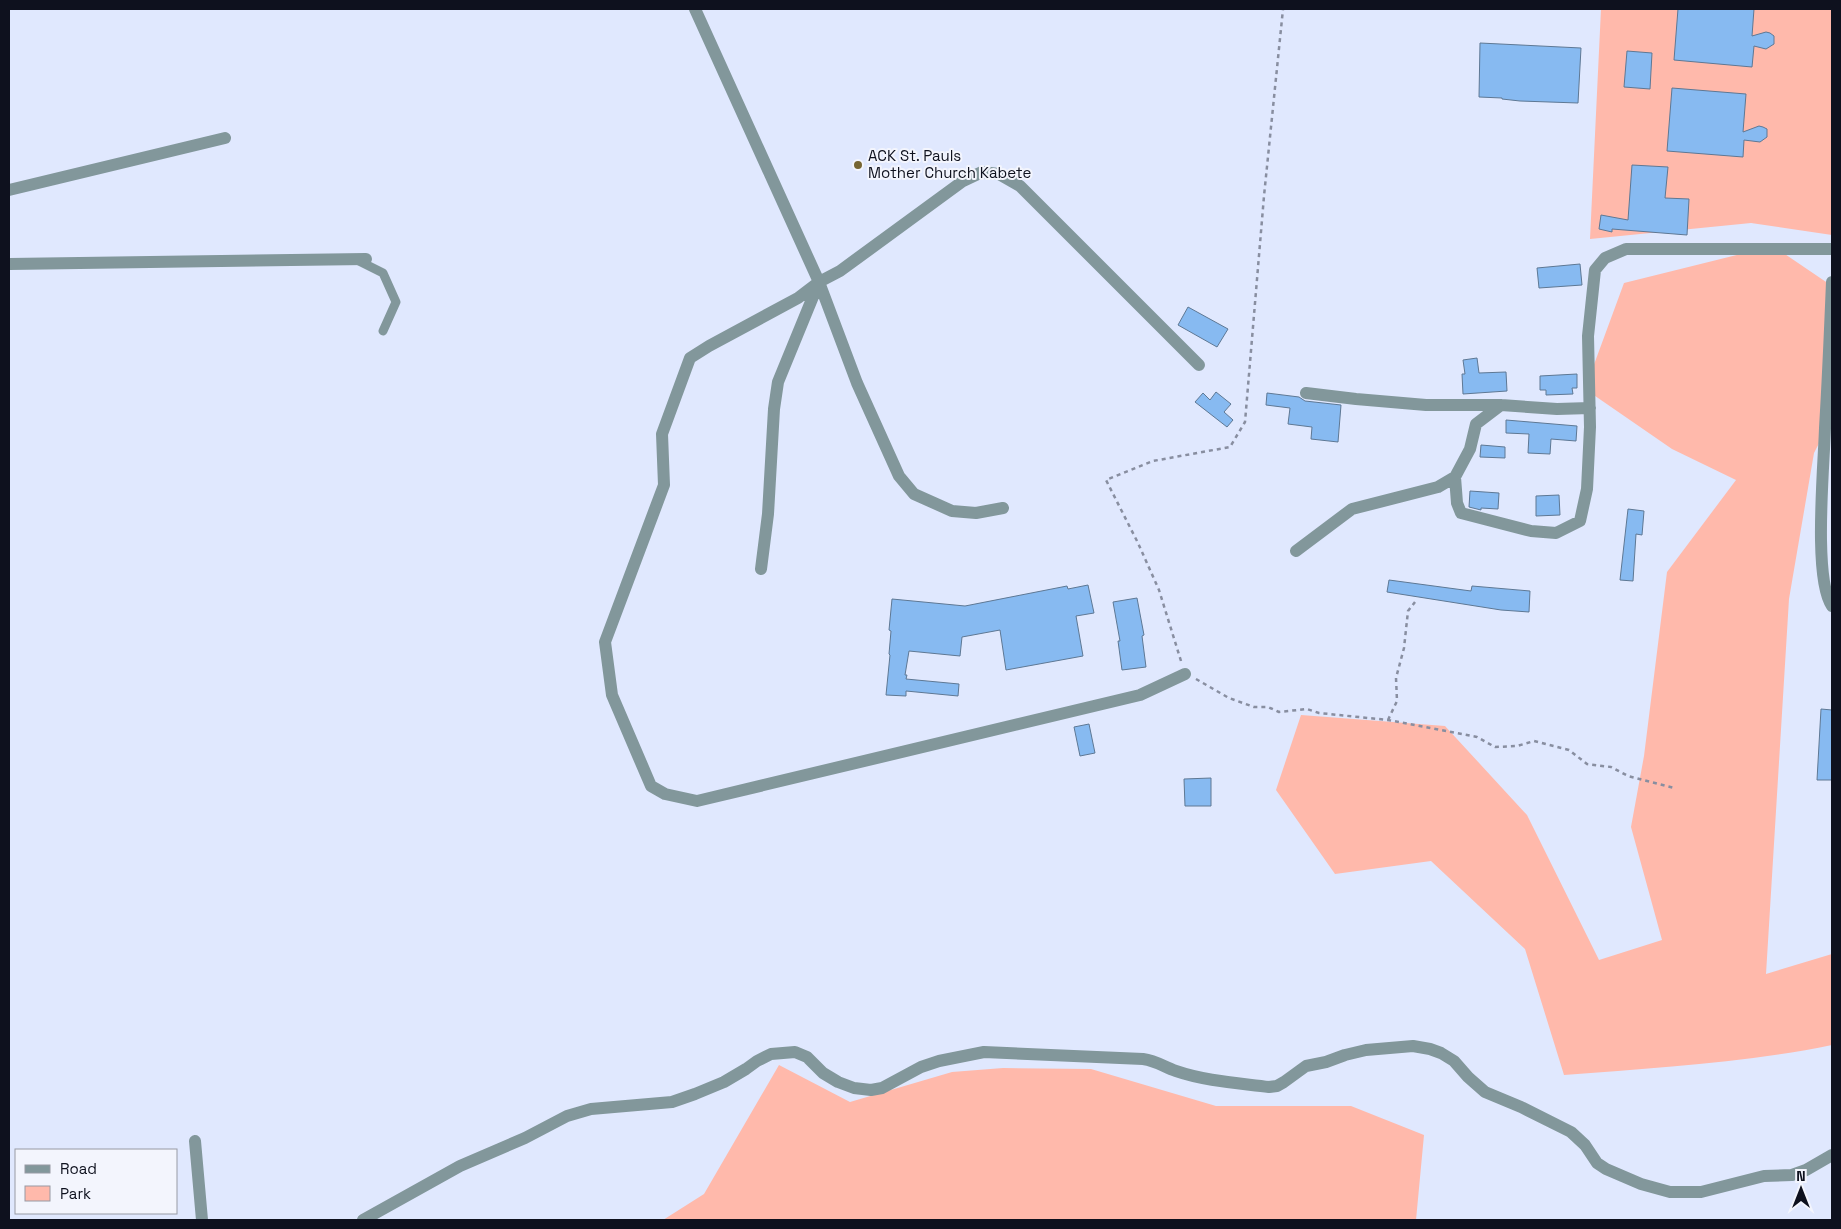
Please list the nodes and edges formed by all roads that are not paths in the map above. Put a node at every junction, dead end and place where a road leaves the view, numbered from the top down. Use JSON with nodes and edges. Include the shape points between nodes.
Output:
{"nodes":[{"id":1,"x":695,"y":9,"type":"edge"},
{"id":2,"x":225,"y":138,"type":"dead end"},
{"id":3,"x":9,"y":190,"type":"edge"},
{"id":4,"x":1832,"y":249,"type":"edge"},
{"id":5,"x":362,"y":260,"type":"joint"},
{"id":6,"x":9,"y":264,"type":"edge"},
{"id":7,"x":819,"y":282,"type":"junction"},
{"id":8,"x":1832,"y":282,"type":"edge"},
{"id":9,"x":383,"y":331,"type":"dead end"},
{"id":10,"x":1199,"y":365,"type":"dead end"},
{"id":11,"x":1306,"y":393,"type":"dead end"},
{"id":12,"x":1500,"y":405,"type":"junction"},
{"id":13,"x":1590,"y":408,"type":"junction"},
{"id":14,"x":1455,"y":477,"type":"junction"},
{"id":15,"x":1003,"y":508,"type":"dead end"},
{"id":16,"x":1296,"y":551,"type":"dead end"},
{"id":17,"x":761,"y":569,"type":"dead end"},
{"id":18,"x":1832,"y":606,"type":"edge"},
{"id":19,"x":1185,"y":674,"type":"road end"},
{"id":20,"x":195,"y":1141,"type":"dead end"},
{"id":21,"x":1832,"y":1155,"type":"edge"},
{"id":22,"x":202,"y":1220,"type":"edge"},
{"id":23,"x":363,"y":1220,"type":"edge"}],
"edges":[{"from":1,"to":7,"type":"street"},
{"from":2,"to":3,"type":"street"},
{"from":4,"to":13,"type":"street","via":[[1626,249],[1605,258],[1595,270],[1588,336]]},
{"from":5,"to":6,"type":"street"},
{"from":5,"to":9,"type":"lane","via":[[383,273],[396,302]]},
{"from":7,"to":10,"type":"street","via":[[840,271],[963,181],[982,172],[999,174],[1020,186]]},
{"from":7,"to":15,"type":"street","via":[[857,384],[899,476],[914,494],[952,511],[976,513]]},
{"from":7,"to":17,"type":"street","via":[[778,382]]},
{"from":7,"to":19,"type":"street","via":[[798,298],[690,358],[662,434],[664,485],[605,642],[612,695],[651,786],[665,794],[697,801],[1140,695]]},
{"from":8,"to":18,"type":"street","via":[[1821,517],[1823,574]]},
{"from":11,"to":12,"type":"street","via":[[1426,405]]},
{"from":12,"to":13,"type":"street"},
{"from":12,"to":14,"type":"street","via":[[1476,424],[1470,449]]},
{"from":13,"to":14,"type":"street","via":[[1586,489],[1580,521],[1556,533],[1531,531],[1461,513]]},
{"from":14,"to":16,"type":"street","via":[[1438,487],[1352,509]]},
{"from":20,"to":22,"type":"street"},
{"from":21,"to":23,"type":"street","via":[[1792,1175],[1764,1176],[1701,1192],[1670,1192],[1606,1170],[1571,1132],[1486,1092],[1441,1053],[1413,1046],[1366,1050],[1306,1066],[1277,1086],[1269,1087],[1175,1071],[1143,1059],[984,1052],[939,1061],[882,1088],[863,1090],[830,1077],[807,1057],[783,1052],[757,1061],[724,1082],[672,1102],[591,1109],[567,1116],[460,1166]]}]}
